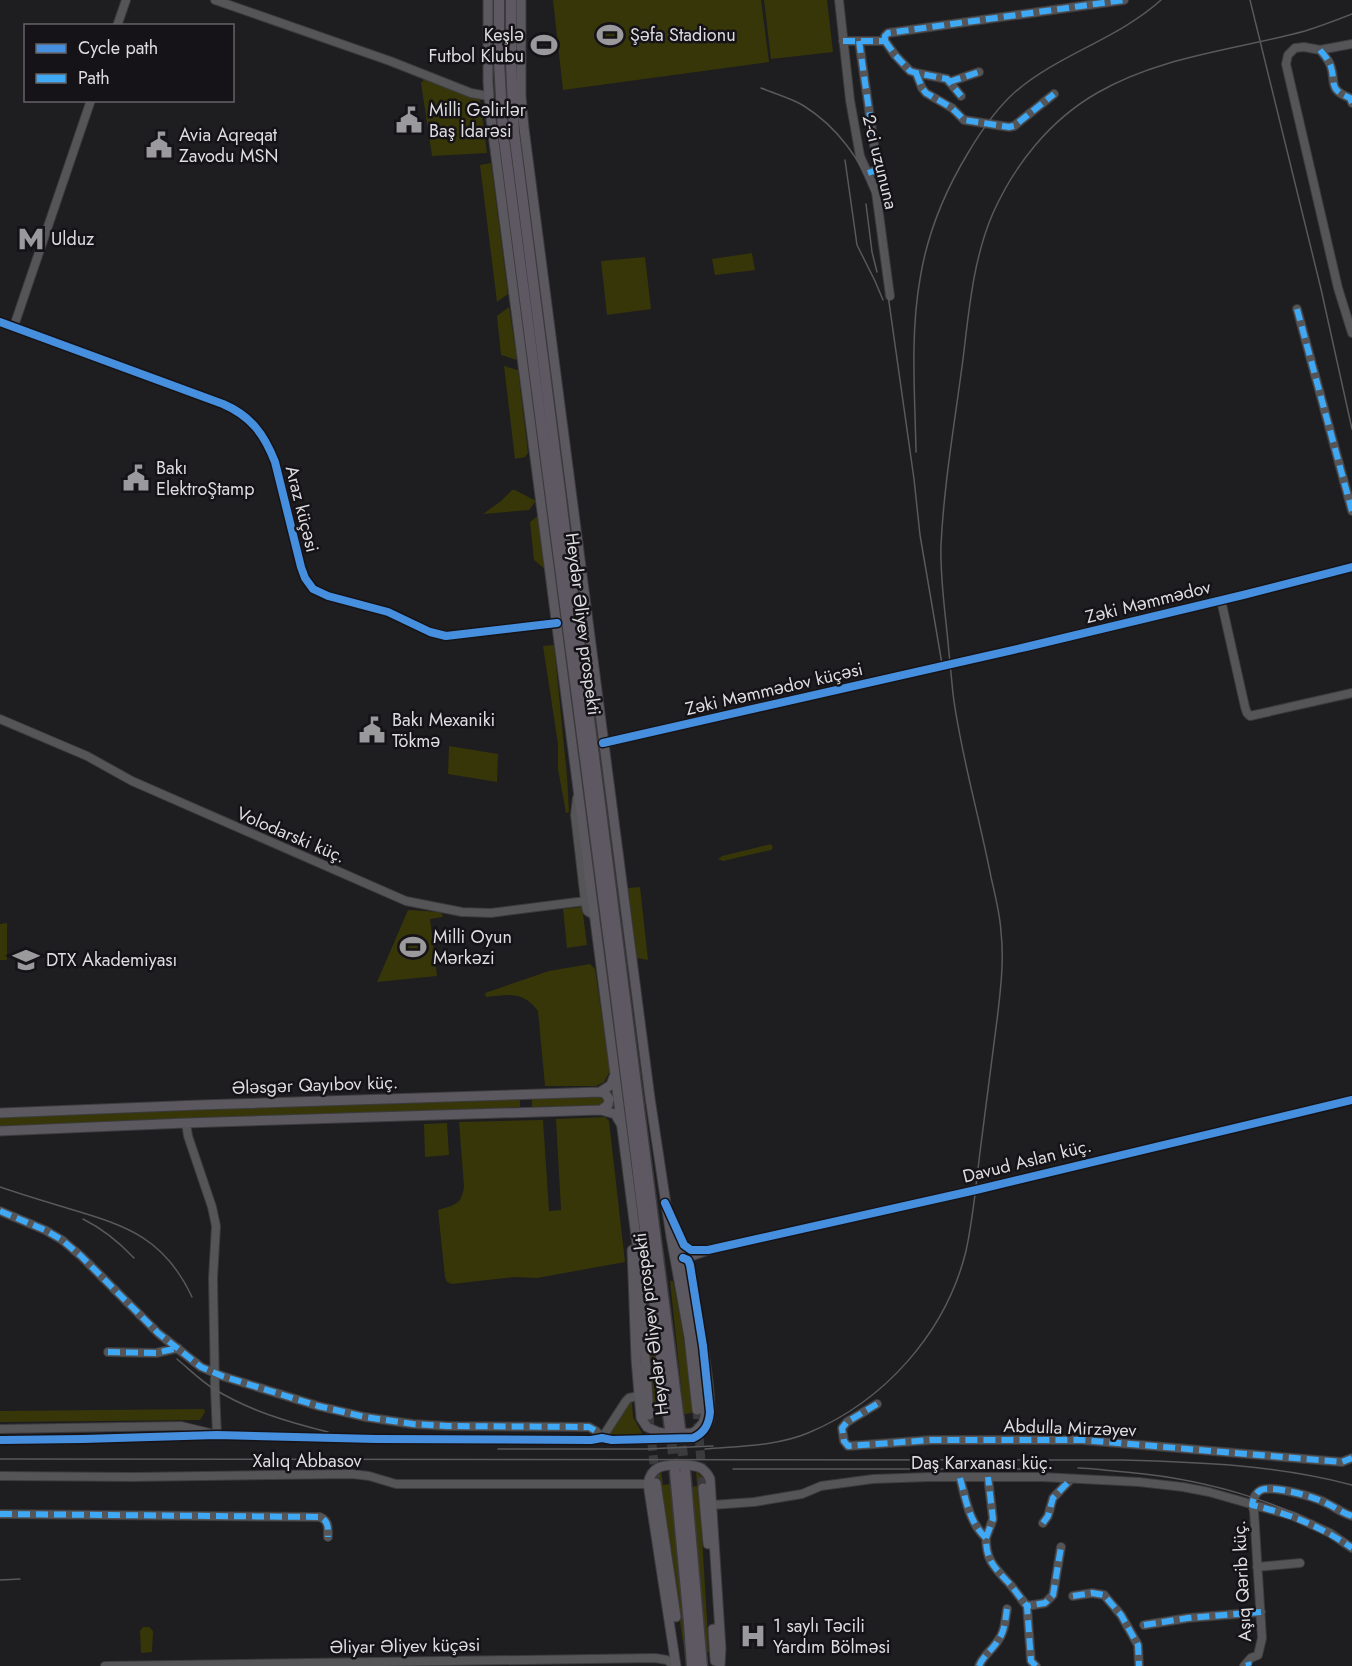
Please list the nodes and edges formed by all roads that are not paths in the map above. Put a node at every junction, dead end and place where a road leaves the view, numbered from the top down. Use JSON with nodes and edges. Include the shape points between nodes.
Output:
{"nodes":[{"id":1,"x":126,"y":0,"type":"edge"},
{"id":2,"x":215,"y":0,"type":"edge"},
{"id":3,"x":483,"y":0,"type":"edge"},
{"id":4,"x":488,"y":0,"type":"edge"},
{"id":5,"x":499,"y":0,"type":"edge"},
{"id":6,"x":511,"y":0,"type":"edge"},
{"id":7,"x":522,"y":0,"type":"edge"},
{"id":8,"x":839,"y":0,"type":"edge"},
{"id":9,"x":1124,"y":0,"type":"edge"},
{"id":10,"x":118,"y":24,"type":"edge"},
{"id":11,"x":843,"y":41,"type":"junction"},
{"id":12,"x":859,"y":41,"type":"junction"},
{"id":13,"x":885,"y":41,"type":"junction"},
{"id":14,"x":1352,"y":44,"type":"edge"},
{"id":15,"x":1320,"y":50,"type":"junction"},
{"id":16,"x":979,"y":72,"type":"dead end"},
{"id":17,"x":916,"y":74,"type":"junction"},
{"id":18,"x":488,"y":82,"type":"junction"},
{"id":19,"x":949,"y":82,"type":"junction"},
{"id":20,"x":1054,"y":93,"type":"dead end"},
{"id":21,"x":489,"y":96,"type":"junction"},
{"id":22,"x":961,"y":96,"type":"dead end"},
{"id":23,"x":90,"y":102,"type":"edge"},
{"id":24,"x":1352,"y":103,"type":"edge"},
{"id":25,"x":876,"y":158,"type":"dead end"},
{"id":26,"x":880,"y":169,"type":"dead end"},
{"id":27,"x":868,"y":173,"type":"junction"},
{"id":28,"x":890,"y":296,"type":"dead end"},
{"id":29,"x":1297,"y":309,"type":"dead end"},
{"id":30,"x":0,"y":322,"type":"edge"},
{"id":31,"x":14,"y":326,"type":"junction"},
{"id":32,"x":1352,"y":333,"type":"edge"},
{"id":33,"x":1352,"y":511,"type":"edge"},
{"id":34,"x":1352,"y":567,"type":"edge"},
{"id":35,"x":1221,"y":600,"type":"junction"},
{"id":36,"x":556,"y":623,"type":"junction"},
{"id":37,"x":950,"y":664,"type":"joint"},
{"id":38,"x":1352,"y":693,"type":"edge"},
{"id":39,"x":0,"y":718,"type":"edge"},
{"id":40,"x":603,"y":743,"type":"junction"},
{"id":41,"x":578,"y":785,"type":"junction"},
{"id":42,"x":585,"y":901,"type":"junction"},
{"id":43,"x":595,"y":916,"type":"junction"},
{"id":44,"x":615,"y":1069,"type":"junction"},
{"id":45,"x":600,"y":1092,"type":"junction"},
{"id":46,"x":525,"y":1094,"type":"junction"},
{"id":47,"x":1352,"y":1100,"type":"edge"},
{"id":48,"x":601,"y":1110,"type":"junction"},
{"id":49,"x":526,"y":1112,"type":"junction"},
{"id":50,"x":0,"y":1113,"type":"edge"},
{"id":51,"x":186,"y":1123,"type":"junction"},
{"id":52,"x":622,"y":1127,"type":"junction"},
{"id":53,"x":0,"y":1131,"type":"edge"},
{"id":54,"x":631,"y":1193,"type":"junction"},
{"id":55,"x":665,"y":1203,"type":"junction"},
{"id":56,"x":0,"y":1211,"type":"edge"},
{"id":57,"x":708,"y":1250,"type":"junction"},
{"id":58,"x":682,"y":1258,"type":"junction"},
{"id":59,"x":678,"y":1276,"type":"junction"},
{"id":60,"x":177,"y":1348,"type":"junction"},
{"id":61,"x":108,"y":1352,"type":"dead end"},
{"id":62,"x":214,"y":1373,"type":"junction"},
{"id":63,"x":638,"y":1396,"type":"junction"},
{"id":64,"x":877,"y":1404,"type":"dead end"},
{"id":65,"x":697,"y":1410,"type":"tunnel mouth"},
{"id":66,"x":649,"y":1415,"type":"tunnel mouth"},
{"id":67,"x":0,"y":1430,"type":"edge"},
{"id":68,"x":217,"y":1435,"type":"junction"},
{"id":69,"x":602,"y":1438,"type":"junction"},
{"id":70,"x":0,"y":1440,"type":"edge"},
{"id":71,"x":1352,"y":1458,"type":"edge"},
{"id":72,"x":0,"y":1476,"type":"edge"},
{"id":73,"x":988,"y":1477,"type":"junction"},
{"id":74,"x":960,"y":1478,"type":"junction"},
{"id":75,"x":1071,"y":1479,"type":"junction"},
{"id":76,"x":652,"y":1484,"type":"junction"},
{"id":77,"x":703,"y":1488,"type":"tunnel mouth"},
{"id":78,"x":712,"y":1504,"type":"junction"},
{"id":79,"x":1251,"y":1505,"type":"junction"},
{"id":80,"x":0,"y":1514,"type":"edge"},
{"id":81,"x":1352,"y":1516,"type":"edge"},
{"id":82,"x":1043,"y":1523,"type":"dead end"},
{"id":83,"x":328,"y":1537,"type":"dead end"},
{"id":84,"x":986,"y":1538,"type":"junction"},
{"id":85,"x":1061,"y":1547,"type":"dead end"},
{"id":86,"x":1352,"y":1548,"type":"edge"},
{"id":87,"x":1300,"y":1563,"type":"dead end"},
{"id":88,"x":1257,"y":1567,"type":"junction"},
{"id":89,"x":1073,"y":1596,"type":"dead end"},
{"id":90,"x":1027,"y":1606,"type":"junction"},
{"id":91,"x":1007,"y":1609,"type":"dead end"},
{"id":92,"x":1261,"y":1612,"type":"junction"},
{"id":93,"x":1144,"y":1625,"type":"dead end"},
{"id":94,"x":673,"y":1640,"type":"junction"},
{"id":95,"x":655,"y":1658,"type":"junction"},
{"id":96,"x":387,"y":1664,"type":"edge"},
{"id":97,"x":137,"y":1665,"type":"edge"},
{"id":98,"x":242,"y":1665,"type":"edge"},
{"id":99,"x":1247,"y":1665,"type":"edge"},
{"id":100,"x":105,"y":1666,"type":"edge"},
{"id":101,"x":156,"y":1666,"type":"edge"},
{"id":102,"x":675,"y":1666,"type":"edge"},
{"id":103,"x":682,"y":1666,"type":"edge"},
{"id":104,"x":692,"y":1666,"type":"edge"},
{"id":105,"x":702,"y":1666,"type":"edge"},
{"id":106,"x":716,"y":1666,"type":"edge"},
{"id":107,"x":720,"y":1666,"type":"edge"},
{"id":108,"x":979,"y":1666,"type":"edge"},
{"id":109,"x":1036,"y":1666,"type":"edge"},
{"id":110,"x":1139,"y":1666,"type":"edge"}],
"edges":[{"from":1,"to":10,"type":"street"},
{"from":2,"to":21,"type":"street","via":[[390,60],[478,96]]},
{"from":3,"to":18,"type":"main road"},
{"from":4,"to":18,"type":"main road"},
{"from":5,"to":6,"type":"highway","name":"Heydər Əliyev prospekti","via":[[502,132],[675,1429],[514,132]]},
{"from":7,"to":40,"type":"main road","via":[[524,128]]},
{"from":8,"to":11,"type":"street","name":"2-ci uzununa"},
{"from":9,"to":13,"type":"street","via":[[888,33]]},
{"from":11,"to":12,"type":"street"},
{"from":11,"to":27,"type":"street","name":"2-ci uzununa","via":[[860,156]]},
{"from":12,"to":13,"type":"street"},
{"from":12,"to":25,"type":"street"},
{"from":13,"to":17,"type":"street"},
{"from":14,"to":15,"type":"street"},
{"from":15,"to":24,"type":"street","via":[[1329,63],[1333,86]]},
{"from":15,"to":32,"type":"street","via":[[1295,48],[1286,64]]},
{"from":16,"to":19,"type":"street"},
{"from":17,"to":19,"type":"street"},
{"from":17,"to":20,"type":"street","via":[[926,93],[964,120],[1010,127]]},
{"from":18,"to":21,"type":"main road"},
{"from":19,"to":22,"type":"street"},
{"from":21,"to":36,"type":"main road"},
{"from":23,"to":31,"type":"street"},
{"from":26,"to":27,"type":"street"},
{"from":27,"to":28,"type":"street","name":"2-ci uzununa","via":[[877,199]]},
{"from":29,"to":33,"type":"street"},
{"from":30,"to":31,"type":"street","name":"Araz küçəsi"},
{"from":31,"to":36,"type":"street","name":"Araz küçəsi","via":[[234,408],[249,420],[271,450],[300,567],[308,584],[319,593],[388,612],[446,636]]},
{"from":34,"to":35,"type":"street","name":"Zəki Məmmədov"},
{"from":35,"to":37,"type":"street","name":"Zəki Məmmədov"},
{"from":35,"to":38,"type":"street","via":[[1246,713],[1250,716]]},
{"from":36,"to":41,"type":"main road"},
{"from":37,"to":40,"type":"street","name":"Zəki Məmmədov küçəsi"},
{"from":39,"to":42,"type":"street","name":"Volodarski küç.","via":[[211,817],[406,901],[491,914]]},
{"from":40,"to":55,"type":"main road"},
{"from":41,"to":42,"type":"street","via":[[575,815]]},
{"from":41,"to":43,"type":"main road"},
{"from":42,"to":43,"type":"street","via":[[588,911]]},
{"from":43,"to":44,"type":"main road"},
{"from":44,"to":45,"type":"main road","via":[[611,1085]]},
{"from":44,"to":52,"type":"main road"},
{"from":45,"to":46,"type":"main road","name":"Ələsgər Qayıbov küç."},
{"from":45,"to":48,"type":"main road","via":[[609,1099]]},
{"from":46,"to":49,"type":"main road"},
{"from":46,"to":50,"type":"main road","name":"Ələsgər Qayıbov küç."},
{"from":47,"to":57,"type":"street","name":"Davud Aslan küç."},
{"from":48,"to":49,"type":"main road","name":"Ələsgər Qayıbov küç."},
{"from":48,"to":52,"type":"main road","via":[[617,1116]]},
{"from":49,"to":51,"type":"main road","name":"Ələsgər Qayıbov küç."},
{"from":51,"to":53,"type":"main road","name":"Ələsgər Qayıbov küç."},
{"from":51,"to":62,"type":"street","via":[[216,1226]]},
{"from":52,"to":54,"type":"main road"},
{"from":54,"to":63,"type":"main road"},
{"from":54,"to":66,"type":"main road"},
{"from":55,"to":57,"type":"street","via":[[684,1245],[691,1250]]},
{"from":55,"to":58,"type":"main road"},
{"from":55,"to":59,"type":"main road"},
{"from":56,"to":60,"type":"street","via":[[62,1240]]},
{"from":57,"to":58,"type":"main road"},
{"from":58,"to":59,"type":"main road","via":[[678,1262]]},
{"from":58,"to":63,"type":"main road","via":[[698,1341],[703,1423],[688,1434],[652,1430],[641,1418]]},
{"from":58,"to":69,"type":"street","via":[[690,1265],[709,1422],[702,1433],[689,1439]]},
{"from":59,"to":65,"type":"main road"},
{"from":60,"to":61,"type":"street","via":[[156,1353]]},
{"from":60,"to":62,"type":"street"},
{"from":62,"to":68,"type":"street"},
{"from":62,"to":69,"type":"street","via":[[365,1417],[438,1426],[589,1427]]},
{"from":63,"to":69,"type":"street","via":[[628,1399]]},
{"from":64,"to":71,"type":"street","name":"Abdulla Mirzəyev","via":[[842,1428],[849,1446],[931,1440],[1082,1440],[1342,1462]]},
{"from":67,"to":68,"type":"street","via":[[181,1426]]},
{"from":68,"to":69,"type":"street","via":[[376,1440]]},
{"from":68,"to":70,"type":"street"},
{"from":72,"to":76,"type":"street","name":"Xalıq Abbasov","via":[[351,1474],[396,1484]]},
{"from":73,"to":74,"type":"street","name":"Daş Karxanası küç."},
{"from":73,"to":75,"type":"street","name":"Daş Karxanası küç."},
{"from":73,"to":84,"type":"street","via":[[993,1519]]},
{"from":74,"to":78,"type":"street","name":"Daş Karxanası küç.","via":[[868,1479],[754,1502]]},
{"from":74,"to":84,"type":"street","via":[[972,1519]]},
{"from":75,"to":79,"type":"street","name":"Daş Karxanası küç.","via":[[1183,1487]]},
{"from":75,"to":82,"type":"street","via":[[1053,1498]]},
{"from":76,"to":78,"type":"main road","via":[[652,1473],[658,1467],[698,1467],[710,1479]]},
{"from":76,"to":94,"type":"main road"},
{"from":76,"to":103,"type":"main road"},
{"from":77,"to":106,"type":"main road"},
{"from":78,"to":107,"type":"main road"},
{"from":79,"to":81,"type":"street","via":[[1260,1490],[1274,1489],[1318,1499]]},
{"from":79,"to":86,"type":"street","name":"Daş Karxanası küç.","via":[[1293,1516]]},
{"from":79,"to":88,"type":"street","name":"Aşıq Qərib küç."},
{"from":80,"to":83,"type":"street","via":[[320,1517],[328,1525]]},
{"from":84,"to":90,"type":"street","via":[[990,1560]]},
{"from":85,"to":90,"type":"street","via":[[1053,1595],[1045,1603]]},
{"from":87,"to":88,"type":"street"},
{"from":88,"to":92,"type":"street","name":"Aşıq Qərib küç."},
{"from":89,"to":110,"type":"street","via":[[1104,1595],[1138,1645]]},
{"from":90,"to":109,"type":"street","via":[[1031,1661]]},
{"from":91,"to":108,"type":"street","via":[[1003,1633]]},
{"from":92,"to":93,"type":"street"},
{"from":92,"to":99,"type":"street","name":"Aşıq Qərib küç.","via":[[1258,1655]]},
{"from":94,"to":95,"type":"street","via":[[669,1652]]},
{"from":94,"to":102,"type":"main road"},
{"from":95,"to":96,"type":"street","name":"Əliyar Əliyev küçəsi"},
{"from":95,"to":102,"type":"street","name":"Əliyar Əliyev küçəsi"},
{"from":96,"to":98,"type":"street","name":"Əliyar Əliyev küçəsi"},
{"from":97,"to":100,"type":"street"},
{"from":97,"to":101,"type":"street","name":"Əliyar Əliyev küçəsi"},
{"from":98,"to":101,"type":"street","name":"Əliyar Əliyev küçəsi"},
{"from":104,"to":105,"type":"highway","via":[[680,1472]]}]}
